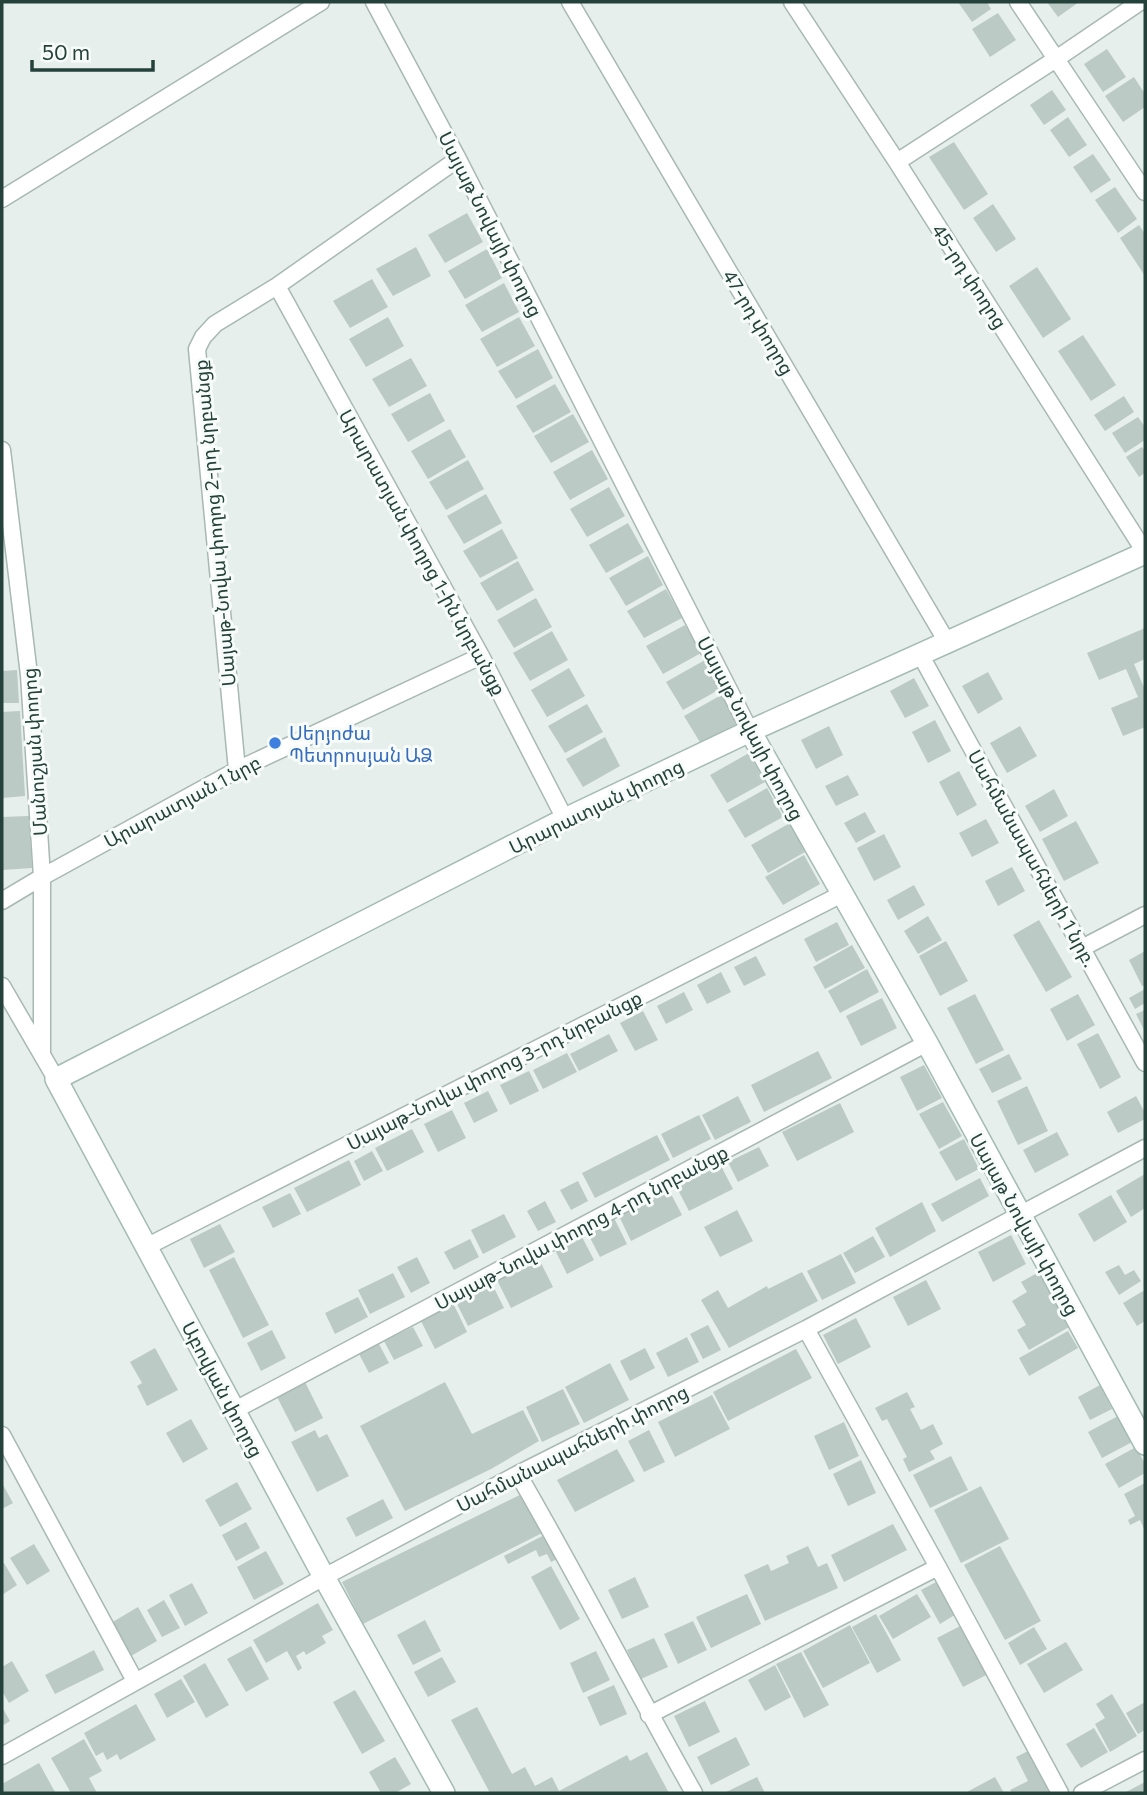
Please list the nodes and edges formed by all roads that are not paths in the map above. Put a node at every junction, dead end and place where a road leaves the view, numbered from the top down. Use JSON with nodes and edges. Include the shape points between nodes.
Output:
{"nodes":[{"id":1,"x":321,"y":2,"type":"edge"},
{"id":2,"x":374,"y":2,"type":"edge"},
{"id":3,"x":570,"y":2,"type":"edge"},
{"id":4,"x":792,"y":2,"type":"edge"},
{"id":5,"x":1018,"y":2,"type":"edge"},
{"id":6,"x":1140,"y":2,"type":"edge"},
{"id":7,"x":1056,"y":59,"type":"junction"},
{"id":8,"x":458,"y":159,"type":"junction"},
{"id":9,"x":897,"y":162,"type":"junction"},
{"id":10,"x":1145,"y":192,"type":"edge"},
{"id":11,"x":2,"y":198,"type":"edge"},
{"id":12,"x":278,"y":286,"type":"junction"},
{"id":13,"x":2,"y":450,"type":"edge"},
{"id":14,"x":1145,"y":553,"type":"edge"},
{"id":15,"x":947,"y":642,"type":"junction"},
{"id":16,"x":920,"y":654,"type":"junction"},
{"id":17,"x":481,"y":656,"type":"junction"},
{"id":18,"x":750,"y":731,"type":"junction"},
{"id":19,"x":237,"y":770,"type":"junction"},
{"id":20,"x":565,"y":819,"type":"junction"},
{"id":21,"x":42,"y":877,"type":"junction"},
{"id":22,"x":842,"y":894,"type":"junction"},
{"id":23,"x":2,"y":901,"type":"edge"},
{"id":24,"x":1145,"y":915,"type":"edge"},
{"id":25,"x":1082,"y":948,"type":"junction"},
{"id":26,"x":2,"y":986,"type":"edge"},
{"id":27,"x":927,"y":1043,"type":"junction"},
{"id":28,"x":42,"y":1055,"type":"junction"},
{"id":29,"x":1145,"y":1063,"type":"edge"},
{"id":30,"x":56,"y":1079,"type":"junction"},
{"id":31,"x":1145,"y":1148,"type":"edge"},
{"id":32,"x":1020,"y":1216,"type":"junction"},
{"id":33,"x":146,"y":1247,"type":"junction"},
{"id":34,"x":806,"y":1329,"type":"junction"},
{"id":35,"x":235,"y":1410,"type":"junction"},
{"id":36,"x":2,"y":1435,"type":"edge"},
{"id":37,"x":1145,"y":1444,"type":"edge"},
{"id":38,"x":518,"y":1474,"type":"junction"},
{"id":39,"x":938,"y":1567,"type":"junction"},
{"id":40,"x":324,"y":1577,"type":"junction"},
{"id":41,"x":135,"y":1681,"type":"junction"},
{"id":42,"x":649,"y":1715,"type":"junction"},
{"id":43,"x":2,"y":1756,"type":"edge"},
{"id":44,"x":1145,"y":1760,"type":"edge"},
{"id":45,"x":444,"y":1793,"type":"edge"},
{"id":46,"x":694,"y":1793,"type":"edge"},
{"id":47,"x":1060,"y":1793,"type":"edge"},
{"id":48,"x":1082,"y":1793,"type":"edge"}],
"edges":[{"from":1,"to":11,"type":"street"},
{"from":2,"to":8,"type":"street","name":"Սայաթ Նովայի փողոց"},
{"from":3,"to":15,"type":"street","name":"47-րդ փողոց"},
{"from":4,"to":9,"type":"street","name":"45-րդ փողոց"},
{"from":5,"to":7,"type":"street"},
{"from":6,"to":7,"type":"street"},
{"from":7,"to":9,"type":"street"},
{"from":7,"to":10,"type":"street"},
{"from":8,"to":12,"type":"street","name":"Սայաթ-Նովա փողոց 2-րդ նրբանցք"},
{"from":8,"to":18,"type":"street","name":"Սայաթ Նովայի փողոց"},
{"from":9,"to":14,"type":"street","name":"45-րդ փողոց"},
{"from":12,"to":17,"type":"street","name":"Արարատյան փողոց 1-ին նրբանցք"},
{"from":12,"to":19,"type":"street","name":"Սայաթ-Նովա փողոց 2-րդ նրբանցք","via":[[215,324],[197,349]]},
{"from":13,"to":21,"type":"street","name":"Մանուշյան փողոց","via":[[29,675]]},
{"from":14,"to":15,"type":"main road","name":"Արարատյան փողոց"},
{"from":15,"to":16,"type":"main road","name":"Արարատյան փողոց"},
{"from":16,"to":18,"type":"main road","name":"Արարատյան փողոց"},
{"from":16,"to":25,"type":"street","name":"Սահմանապահների 1 նրբ."},
{"from":17,"to":19,"type":"street","name":"Արարատյան 1 նրբ"},
{"from":17,"to":20,"type":"street","name":"Արարատյան փողոց 1-ին նրբանցք"},
{"from":18,"to":20,"type":"main road","name":"Արարատյան փողոց"},
{"from":18,"to":22,"type":"main road","name":"Սայաթ Նովայի փողոց"},
{"from":19,"to":21,"type":"street","name":"Արարատյան 1 նրբ"},
{"from":20,"to":30,"type":"main road","name":"Արարատյան փողոց"},
{"from":21,"to":23,"type":"street","name":"Արարատյան 1 նրբ"},
{"from":21,"to":28,"type":"street","name":"Մանուշյան փողոց"},
{"from":22,"to":27,"type":"main road","name":"Սայաթ Նովայի փողոց"},
{"from":22,"to":33,"type":"street","name":"Սայաթ-Նովա փողոց 3-րդ նրբանցք"},
{"from":24,"to":25,"type":"street"},
{"from":25,"to":29,"type":"street","name":"Սահմանապահների 1 նրբ."},
{"from":26,"to":28,"type":"street","name":"Աբովյան փողոց"},
{"from":27,"to":32,"type":"main road","name":"Սայաթ Նովայի փողոց"},
{"from":27,"to":35,"type":"street","name":"Սայաթ-Նովա փողոց 4-րդ նրբանցք"},
{"from":28,"to":30,"type":"street","name":"Աբովյան փողոց"},
{"from":30,"to":33,"type":"main road","name":"Աբովյան փողոց"},
{"from":31,"to":32,"type":"street","name":"Սահմանապահների փողոց"},
{"from":32,"to":34,"type":"street","name":"Սահմանապահների փողոց"},
{"from":32,"to":37,"type":"main road","name":"Սայաթ Նովայի փողոց"},
{"from":33,"to":35,"type":"main road","name":"Աբովյան փողոց"},
{"from":34,"to":38,"type":"street","name":"Սահմանապահների փողոց"},
{"from":34,"to":39,"type":"street"},
{"from":35,"to":40,"type":"main road","name":"Աբովյան փողոց"},
{"from":36,"to":41,"type":"street"},
{"from":38,"to":40,"type":"street","name":"Սահմանապահների փողոց"},
{"from":38,"to":42,"type":"street"},
{"from":39,"to":42,"type":"street"},
{"from":39,"to":47,"type":"street"},
{"from":40,"to":41,"type":"street","name":"Սահմանապահների փողոց"},
{"from":40,"to":45,"type":"main road","name":"Աբովյան փողոց"},
{"from":41,"to":43,"type":"street","name":"Սահմանապահների փողոց"},
{"from":42,"to":46,"type":"street"},
{"from":44,"to":48,"type":"street"}]}
